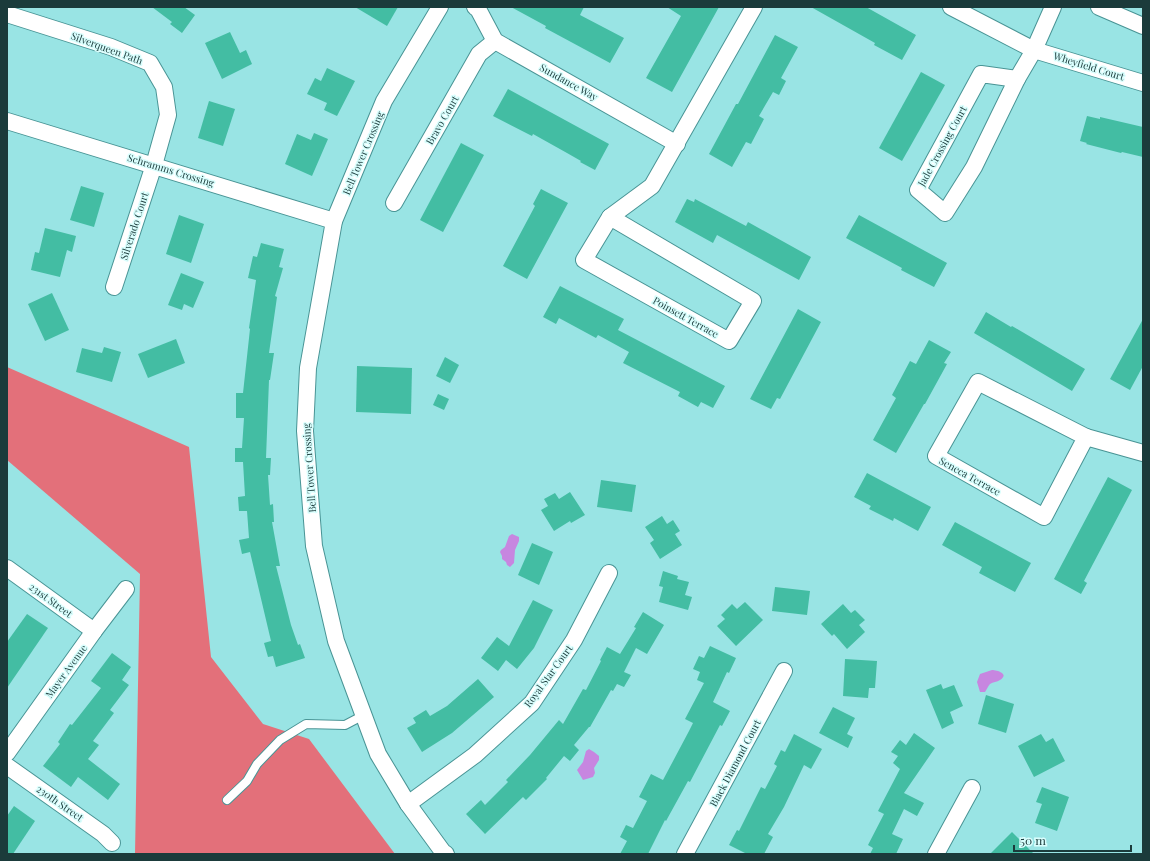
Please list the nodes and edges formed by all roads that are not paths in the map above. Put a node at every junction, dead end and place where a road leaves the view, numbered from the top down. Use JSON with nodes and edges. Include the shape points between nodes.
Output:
{"nodes":[{"id":1,"x":440,"y":7,"type":"edge"},
{"id":2,"x":475,"y":7,"type":"edge"},
{"id":3,"x":754,"y":7,"type":"edge"},
{"id":4,"x":951,"y":7,"type":"edge"},
{"id":5,"x":1053,"y":7,"type":"edge"},
{"id":6,"x":1099,"y":7,"type":"edge"},
{"id":7,"x":7,"y":14,"type":"edge"},
{"id":8,"x":1143,"y":26,"type":"edge"},
{"id":9,"x":495,"y":41,"type":"junction"},
{"id":10,"x":1034,"y":50,"type":"junction"},
{"id":11,"x":1017,"y":79,"type":"junction"},
{"id":12,"x":1143,"y":83,"type":"edge"},
{"id":13,"x":7,"y":121,"type":"edge"},
{"id":14,"x":677,"y":144,"type":"junction"},
{"id":15,"x":154,"y":165,"type":"junction"},
{"id":16,"x":394,"y":203,"type":"dead end"},
{"id":17,"x":610,"y":217,"type":"junction"},
{"id":18,"x":334,"y":221,"type":"junction"},
{"id":19,"x":114,"y":287,"type":"dead end"},
{"id":20,"x":1086,"y":436,"type":"junction"},
{"id":21,"x":1143,"y":453,"type":"edge"},
{"id":22,"x":7,"y":568,"type":"edge"},
{"id":23,"x":609,"y":574,"type":"dead end"},
{"id":24,"x":126,"y":589,"type":"dead end"},
{"id":25,"x":94,"y":631,"type":"junction"},
{"id":26,"x":784,"y":671,"type":"dead end"},
{"id":27,"x":364,"y":715,"type":"junction"},
{"id":28,"x":7,"y":753,"type":"edge"},
{"id":29,"x":7,"y":766,"type":"edge"},
{"id":30,"x":972,"y":788,"type":"dead end"},
{"id":31,"x":227,"y":800,"type":"dead end"},
{"id":32,"x":408,"y":804,"type":"junction"},
{"id":33,"x":112,"y":843,"type":"dead end"},
{"id":34,"x":446,"y":854,"type":"edge"},
{"id":35,"x":685,"y":854,"type":"edge"},
{"id":36,"x":936,"y":854,"type":"edge"}],
"edges":[{"from":1,"to":18,"type":"street","name":"Bell Tower Crossing","via":[[384,101]]},
{"from":2,"to":9,"type":"street"},
{"from":3,"to":14,"type":"street","name":"Poinsett Terrace"},
{"from":4,"to":10,"type":"street","name":"Wheyfield Court"},
{"from":5,"to":10,"type":"street","name":"Jade Crossing Court"},
{"from":6,"to":8,"type":"street"},
{"from":7,"to":15,"type":"street","name":"Silverqueen Path","via":[[111,47],[150,63],[164,87],[168,115]]},
{"from":9,"to":14,"type":"street","name":"Sundance Way"},
{"from":9,"to":16,"type":"street","name":"Bravo Court","via":[[479,54]]},
{"from":10,"to":11,"type":"street","name":"Jade Crossing Court"},
{"from":10,"to":12,"type":"street","name":"Wheyfield Court"},
{"from":11,"to":11,"type":"street","name":"Jade Crossing Court","via":[[981,74],[918,190],[945,213],[974,167]]},
{"from":13,"to":15,"type":"street","name":"Schramms Crossing"},
{"from":14,"to":17,"type":"street","name":"Poinsett Terrace","via":[[652,186]]},
{"from":15,"to":18,"type":"street","name":"Schramms Crossing"},
{"from":15,"to":19,"type":"street","name":"Silverado Court"},
{"from":17,"to":17,"type":"street","name":"Poinsett Terrace","via":[[753,301],[729,341],[584,260]]},
{"from":18,"to":27,"type":"street","name":"Bell Tower Crossing","via":[[308,368],[305,431],[314,546],[336,641]]},
{"from":20,"to":20,"type":"street","name":"Seneca Terrace","via":[[978,382],[936,456],[1044,517]]},
{"from":20,"to":21,"type":"street","name":"Seneca Terrace"},
{"from":22,"to":25,"type":"street","name":"231st Street"},
{"from":23,"to":32,"type":"street","name":"Royal Star Court","via":[[574,640],[532,703],[475,755]]},
{"from":24,"to":25,"type":"street","name":"Mayer Avenue"},
{"from":25,"to":28,"type":"street","name":"Mayer Avenue"},
{"from":26,"to":35,"type":"street","name":"Black Diamond Court"},
{"from":27,"to":31,"type":"lane","via":[[345,725],[306,724],[280,740],[257,764],[247,781]]},
{"from":27,"to":32,"type":"street","name":"Bell Tower Crossing","via":[[378,754]]},
{"from":29,"to":33,"type":"street","name":"230th Street"},
{"from":30,"to":36,"type":"street"},
{"from":32,"to":34,"type":"street","name":"Bell Tower Crossing"}]}
